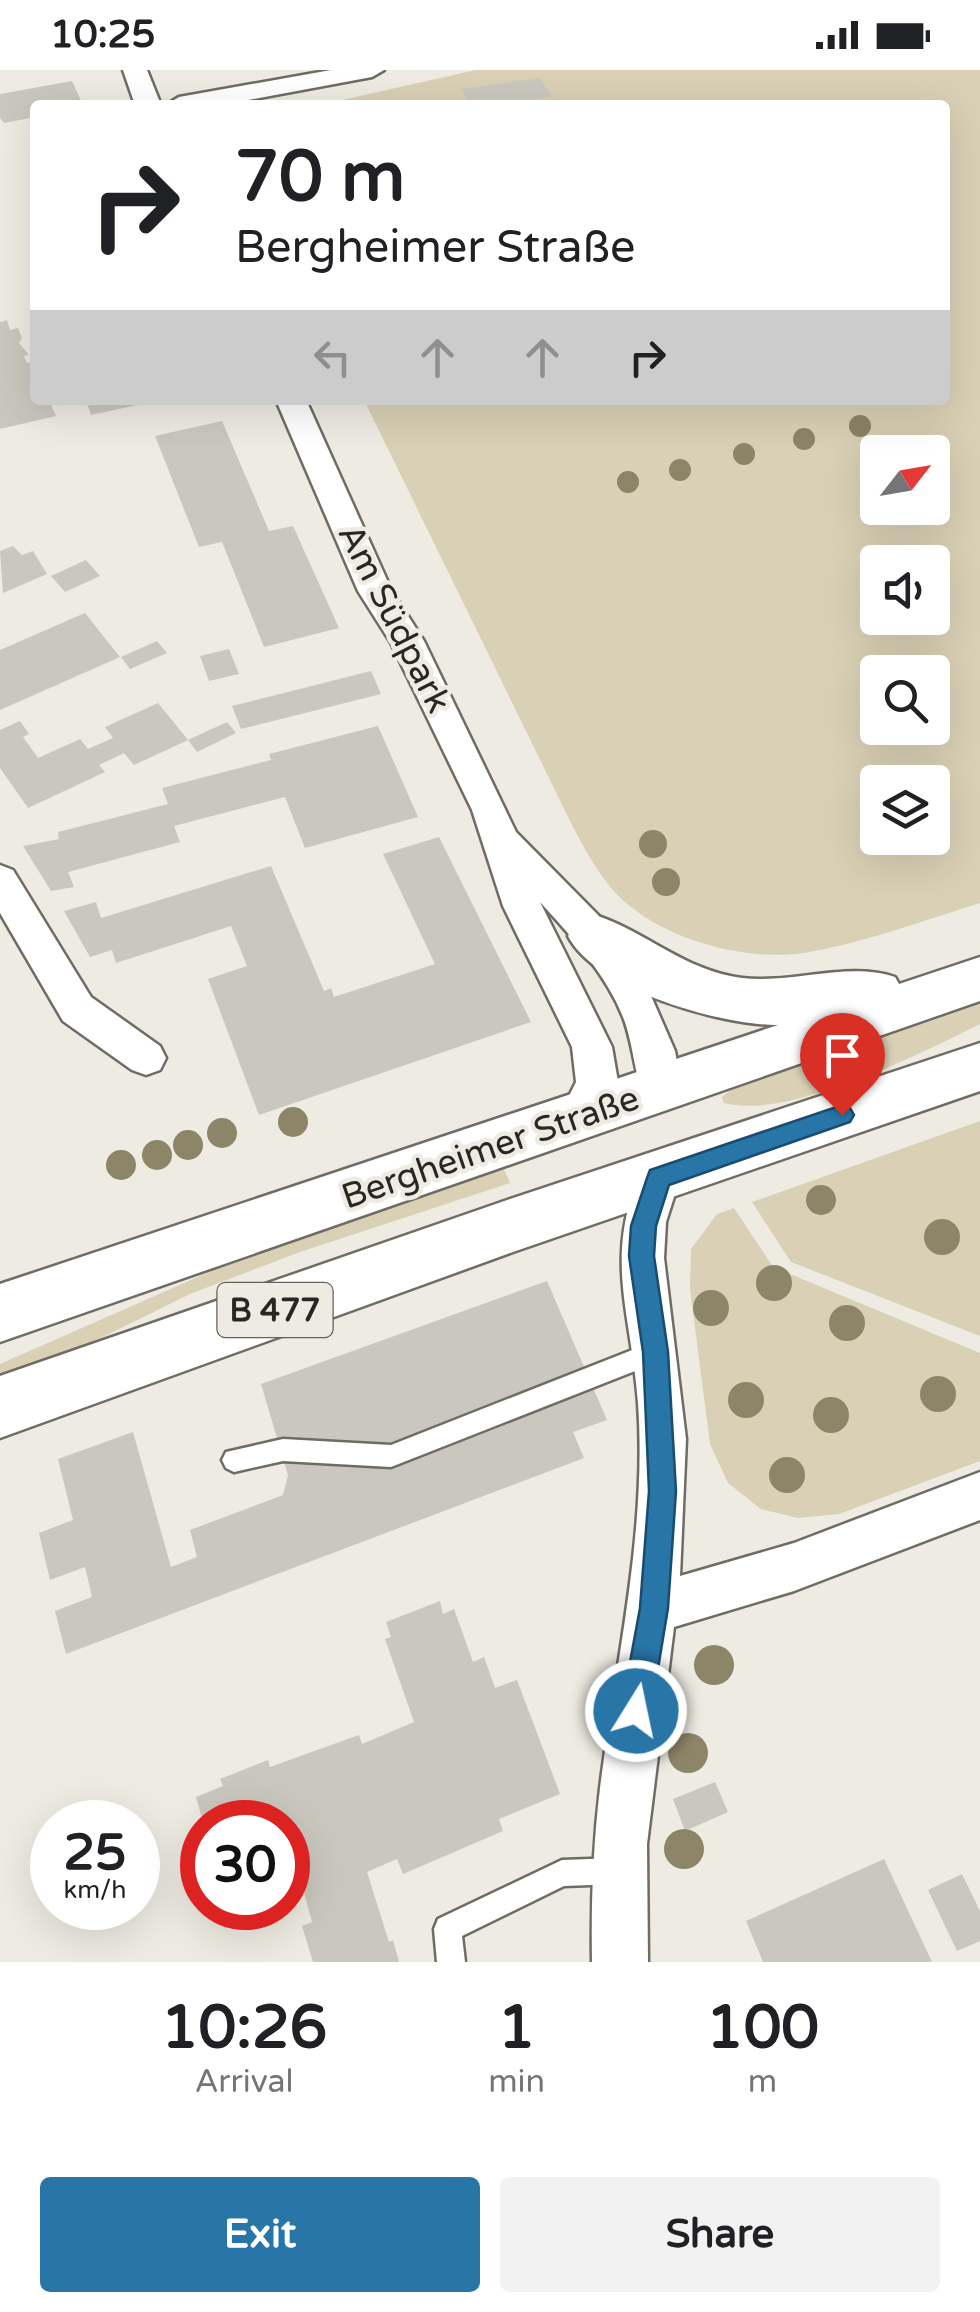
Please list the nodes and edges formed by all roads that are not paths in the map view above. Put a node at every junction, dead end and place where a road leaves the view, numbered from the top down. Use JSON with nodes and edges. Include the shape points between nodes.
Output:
{"nodes":[{"id":1,"x":135,"y":70,"type":"edge"},
{"id":2,"x":372,"y":70,"type":"edge"},
{"id":3,"x":174,"y":76,"type":"dead end"},
{"id":4,"x":146,"y":100,"type":"edge"},
{"id":5,"x":184,"y":100,"type":"edge"},
{"id":6,"x":208,"y":100,"type":"edge"},
{"id":7,"x":293,"y":405,"type":"edge"},
{"id":8,"x":501,"y":835,"type":"junction"},
{"id":9,"x":0,"y":880,"type":"edge"},
{"id":10,"x":594,"y":936,"type":"junction"},
{"id":11,"x":967,"y":984,"type":"edge"},
{"id":12,"x":146,"y":1058,"type":"dead end"},
{"id":13,"x":980,"y":1067,"type":"edge"},
{"id":14,"x":661,"y":1088,"type":"junction"},
{"id":15,"x":580,"y":1116,"type":"junction"},
{"id":16,"x":659,"y":1178,"type":"junction"},
{"id":17,"x":0,"y":1314,"type":"edge"},
{"id":18,"x":656,"y":1352,"type":"junction"},
{"id":19,"x":0,"y":1407,"type":"edge"},
{"id":20,"x":234,"y":1460,"type":"dead end"},
{"id":21,"x":980,"y":1496,"type":"edge"},
{"id":22,"x":654,"y":1608,"type":"junction"},
{"id":23,"x":620,"y":1871,"type":"junction"},
{"id":24,"x":451,"y":1962,"type":"edge"},
{"id":25,"x":620,"y":1962,"type":"edge"}],
"edges":[{"from":1,"to":4,"type":"street"},
{"from":2,"to":6,"type":"street"},
{"from":3,"to":5,"type":"street"},
{"from":7,"to":8,"type":"street","name":"Am Südpark","via":[[375,591],[414,655]]},
{"from":8,"to":10,"type":"street","name":"Am Südpark"},
{"from":8,"to":15,"type":"street","name":"Am Südpark","via":[[522,906],[592,1047],[597,1082]]},
{"from":9,"to":12,"type":"street","via":[[77,1009]]},
{"from":10,"to":11,"type":"main road","via":[[680,986],[765,1002]]},
{"from":10,"to":14,"type":"street","name":"Am Südpark","via":[[648,1021]]},
{"from":11,"to":14,"type":"main road","name":"Bergheimer Straße","number":"B 477"},
{"from":13,"to":16,"type":"main road","number":"B 477"},
{"from":14,"to":15,"type":"main road","name":"Bergheimer Straße","number":"B 477"},
{"from":14,"to":16,"type":"main road"},
{"from":15,"to":17,"type":"main road","name":"Bergheimer Straße","number":"B 477"},
{"from":16,"to":18,"type":"street","via":[[642,1256]]},
{"from":16,"to":19,"type":"main road","number":"B 477"},
{"from":18,"to":20,"type":"lane","via":[[391,1456],[283,1450]]},
{"from":18,"to":22,"type":"street","via":[[663,1460]]},
{"from":21,"to":22,"type":"street","via":[[794,1566]]},
{"from":22,"to":23,"type":"street","via":[[630,1746]]},
{"from":23,"to":24,"type":"lane","via":[[562,1873],[448,1929]]},
{"from":23,"to":25,"type":"street"}]}
